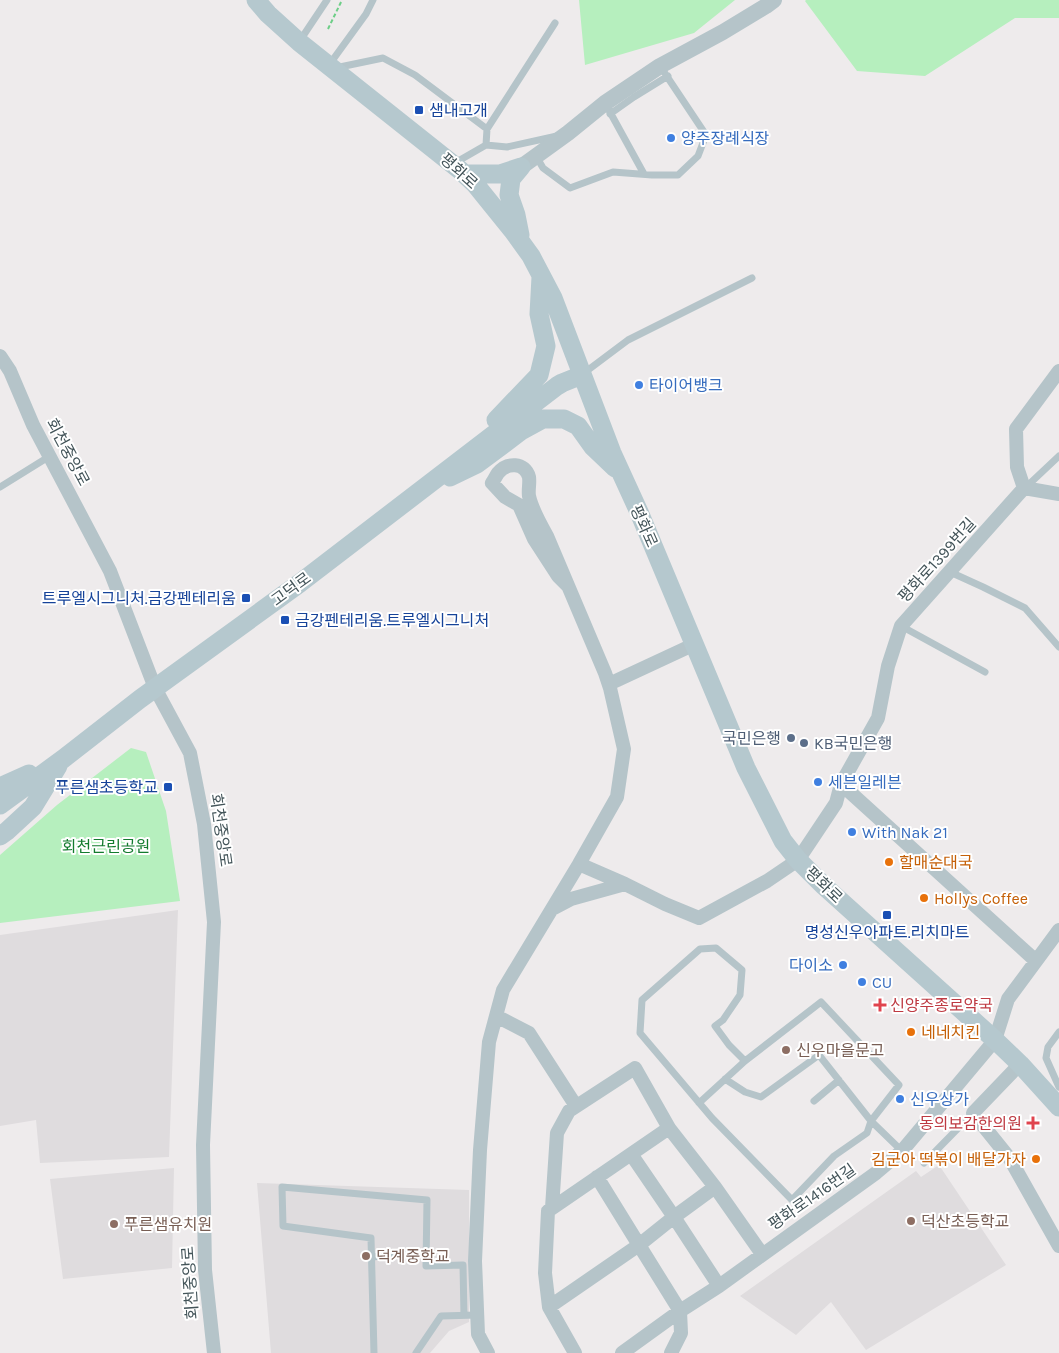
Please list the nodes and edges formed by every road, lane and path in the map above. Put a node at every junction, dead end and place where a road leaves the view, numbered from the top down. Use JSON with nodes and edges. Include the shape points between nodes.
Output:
{"nodes":[{"id":1,"x":256,"y":0,"type":"edge"},
{"id":2,"x":327,"y":0,"type":"edge"},
{"id":3,"x":342,"y":0,"type":"edge"},
{"id":4,"x":373,"y":0,"type":"edge"},
{"id":5,"x":774,"y":0,"type":"edge"},
{"id":6,"x":555,"y":23,"type":"dead end"},
{"id":7,"x":328,"y":29,"type":"dead end"},
{"id":8,"x":299,"y":42,"type":"junction"},
{"id":9,"x":331,"y":66,"type":"junction"},
{"id":10,"x":664,"y":71,"type":"junction"},
{"id":11,"x":608,"y":108,"type":"junction"},
{"id":12,"x":487,"y":128,"type":"junction"},
{"id":13,"x":568,"y":133,"type":"junction"},
{"id":14,"x":486,"y":146,"type":"junction"},
{"id":15,"x":528,"y":161,"type":"junction"},
{"id":16,"x":459,"y":169,"type":"junction"},
{"id":17,"x":644,"y":174,"type":"junction"},
{"id":18,"x":522,"y":244,"type":"junction"},
{"id":19,"x":541,"y":275,"type":"junction"},
{"id":20,"x":752,"y":278,"type":"dead end"},
{"id":21,"x":0,"y":356,"type":"edge"},
{"id":22,"x":1059,"y":371,"type":"edge"},
{"id":23,"x":582,"y":375,"type":"junction"},
{"id":24,"x":50,"y":456,"type":"junction"},
{"id":25,"x":1059,"y":456,"type":"edge"},
{"id":26,"x":451,"y":466,"type":"junction"},
{"id":27,"x":622,"y":475,"type":"junction"},
{"id":28,"x":0,"y":487,"type":"edge"},
{"id":29,"x":1024,"y":488,"type":"junction"},
{"id":30,"x":415,"y":494,"type":"junction"},
{"id":31,"x":1059,"y":494,"type":"edge"},
{"id":32,"x":950,"y":572,"type":"junction"},
{"id":33,"x":567,"y":585,"type":"junction"},
{"id":34,"x":901,"y":626,"type":"junction"},
{"id":35,"x":694,"y":644,"type":"junction"},
{"id":36,"x":1059,"y":647,"type":"edge"},
{"id":37,"x":985,"y":672,"type":"dead end"},
{"id":38,"x":609,"y":684,"type":"junction"},
{"id":39,"x":155,"y":688,"type":"junction"},
{"id":40,"x":62,"y":759,"type":"junction"},
{"id":41,"x":841,"y":784,"type":"junction"},
{"id":42,"x":0,"y":787,"type":"edge"},
{"id":43,"x":0,"y":805,"type":"edge"},
{"id":44,"x":0,"y":836,"type":"edge"},
{"id":45,"x":798,"y":860,"type":"junction"},
{"id":46,"x":579,"y":864,"type":"junction"},
{"id":47,"x":626,"y":884,"type":"junction"},
{"id":48,"x":551,"y":909,"type":"junction"},
{"id":49,"x":1059,"y":930,"type":"edge"},
{"id":50,"x":1036,"y":961,"type":"junction"},
{"id":51,"x":496,"y":1016,"type":"junction"},
{"id":52,"x":1059,"y":1032,"type":"edge"},
{"id":53,"x":995,"y":1040,"type":"junction"},
{"id":54,"x":745,"y":1061,"type":"junction"},
{"id":55,"x":1020,"y":1064,"type":"junction"},
{"id":56,"x":725,"y":1079,"type":"junction"},
{"id":57,"x":839,"y":1080,"type":"junction"},
{"id":58,"x":1059,"y":1087,"type":"edge"},
{"id":59,"x":814,"y":1101,"type":"dead end"},
{"id":60,"x":699,"y":1103,"type":"junction"},
{"id":61,"x":576,"y":1106,"type":"junction"},
{"id":62,"x":1059,"y":1107,"type":"edge"},
{"id":63,"x":973,"y":1112,"type":"junction"},
{"id":64,"x":871,"y":1120,"type":"junction"},
{"id":65,"x":669,"y":1128,"type":"junction"},
{"id":66,"x":902,"y":1150,"type":"junction"},
{"id":67,"x":631,"y":1154,"type":"junction"},
{"id":68,"x":924,"y":1163,"type":"dead end"},
{"id":69,"x":597,"y":1177,"type":"junction"},
{"id":70,"x":715,"y":1187,"type":"junction"},
{"id":71,"x":552,"y":1208,"type":"junction"},
{"id":72,"x":674,"y":1216,"type":"junction"},
{"id":73,"x":640,"y":1244,"type":"junction"},
{"id":74,"x":1059,"y":1246,"type":"edge"},
{"id":75,"x":426,"y":1252,"type":"junction"},
{"id":76,"x":762,"y":1254,"type":"junction"},
{"id":77,"x":372,"y":1257,"type":"junction"},
{"id":78,"x":719,"y":1286,"type":"junction"},
{"id":79,"x":550,"y":1307,"type":"junction"},
{"id":80,"x":680,"y":1311,"type":"junction"},
{"id":81,"x":471,"y":1315,"type":"junction"},
{"id":82,"x":214,"y":1353,"type":"edge"},
{"id":83,"x":374,"y":1353,"type":"edge"},
{"id":84,"x":416,"y":1353,"type":"edge"},
{"id":85,"x":488,"y":1353,"type":"edge"},
{"id":86,"x":575,"y":1353,"type":"edge"},
{"id":87,"x":622,"y":1353,"type":"edge"},
{"id":88,"x":671,"y":1353,"type":"edge"}],
"edges":[{"from":1,"to":8,"type":"main road","name":"평화로"},
{"from":2,"to":8,"type":"lane"},
{"from":3,"to":7,"type":"path"},
{"from":4,"to":9,"type":"lane"},
{"from":5,"to":10,"type":"street"},
{"from":6,"to":12,"type":"lane"},
{"from":8,"to":9,"type":"main road","name":"평화로"},
{"from":9,"to":12,"type":"lane","via":[[383,58],[415,75]]},
{"from":9,"to":16,"type":"main road","name":"평화로"},
{"from":10,"to":11,"type":"street"},
{"from":10,"to":17,"type":"lane","via":[[706,135],[698,156],[678,175]]},
{"from":11,"to":13,"type":"street"},
{"from":11,"to":17,"type":"lane"},
{"from":12,"to":14,"type":"lane"},
{"from":13,"to":14,"type":"lane","via":[[507,147]]},
{"from":13,"to":15,"type":"street"},
{"from":14,"to":16,"type":"lane"},
{"from":15,"to":16,"type":"main road","via":[[500,174]]},
{"from":15,"to":17,"type":"lane","via":[[570,188],[613,172]]},
{"from":15,"to":18,"type":"main road","via":[[511,179],[509,195]]},
{"from":16,"to":18,"type":"main road","name":"평화로","via":[[502,216]]},
{"from":18,"to":19,"type":"main road","name":"평화로"},
{"from":19,"to":23,"type":"main road","name":"평화로"},
{"from":19,"to":26,"type":"main road","via":[[539,314],[546,346],[539,375]]},
{"from":20,"to":23,"type":"lane","via":[[628,340]]},
{"from":21,"to":24,"type":"street","name":"회천중앙로"},
{"from":22,"to":29,"type":"street","via":[[1016,430],[1017,467]]},
{"from":23,"to":26,"type":"main road","name":"고덕로","via":[[562,383]]},
{"from":23,"to":27,"type":"main road","name":"평화로"},
{"from":24,"to":28,"type":"lane"},
{"from":24,"to":39,"type":"street","name":"회천중앙로","via":[[110,571]]},
{"from":25,"to":29,"type":"lane"},
{"from":26,"to":30,"type":"main road","name":"고덕로"},
{"from":27,"to":30,"type":"main road","via":[[593,447],[578,426],[564,419],[543,419],[477,464]]},
{"from":27,"to":35,"type":"main road","name":"평화로"},
{"from":29,"to":31,"type":"street"},
{"from":29,"to":32,"type":"street","name":"평화로1399번길"},
{"from":30,"to":39,"type":"main road","name":"고덕로","via":[[300,583]]},
{"from":32,"to":34,"type":"street","name":"평화로1399번길"},
{"from":32,"to":36,"type":"lane","via":[[1025,608]]},
{"from":33,"to":33,"type":"street","via":[[536,516],[529,496],[529,477],[524,468],[508,466],[498,472],[492,483],[505,497],[519,505],[534,539]]},
{"from":33,"to":38,"type":"street"},
{"from":34,"to":37,"type":"lane"},
{"from":34,"to":41,"type":"street","name":"평화로1399번길","via":[[888,666],[878,718]]},
{"from":35,"to":38,"type":"street"},
{"from":35,"to":45,"type":"main road","name":"평화로","via":[[768,813],[782,841]]},
{"from":38,"to":46,"type":"street","via":[[624,749],[617,797]]},
{"from":39,"to":40,"type":"main road","name":"고덕로"},
{"from":39,"to":82,"type":"street","name":"회천중앙로","via":[[190,752],[204,824],[214,922],[203,1146],[205,1270]]},
{"from":40,"to":42,"type":"main road"},
{"from":40,"to":43,"type":"main road","name":"고덕로"},
{"from":40,"to":44,"type":"main road","via":[[33,807]]},
{"from":41,"to":45,"type":"street","name":"평화로1399번길","via":[[836,803]]},
{"from":41,"to":50,"type":"street"},
{"from":45,"to":47,"type":"street","via":[[700,918]]},
{"from":45,"to":53,"type":"main road","name":"평화로"},
{"from":46,"to":47,"type":"street"},
{"from":46,"to":48,"type":"street"},
{"from":47,"to":48,"type":"street","via":[[571,898]]},
{"from":48,"to":51,"type":"street","via":[[503,990]]},
{"from":49,"to":50,"type":"street"},
{"from":50,"to":53,"type":"street","via":[[1008,999]]},
{"from":51,"to":61,"type":"street","via":[[529,1034]]},
{"from":51,"to":81,"type":"street","via":[[489,1042]]},
{"from":52,"to":58,"type":"lane","via":[[1048,1047],[1046,1058]]},
{"from":53,"to":55,"type":"main road","name":"평화로"},
{"from":53,"to":66,"type":"street","name":"평화로1416번길"},
{"from":54,"to":56,"type":"lane"},
{"from":54,"to":60,"type":"lane","via":[[714,1026],[723,1020],[740,995],[742,970],[716,948],[700,949],[642,1000],[640,1033]]},
{"from":54,"to":64,"type":"lane","via":[[821,1002],[899,1086]]},
{"from":55,"to":62,"type":"main road","name":"평화로"},
{"from":55,"to":63,"type":"street"},
{"from":56,"to":57,"type":"lane","via":[[744,1092],[761,1097],[819,1055]]},
{"from":56,"to":60,"type":"lane"},
{"from":57,"to":59,"type":"lane"},
{"from":57,"to":64,"type":"lane"},
{"from":60,"to":64,"type":"lane","via":[[792,1200],[834,1156],[867,1133]]},
{"from":61,"to":65,"type":"street","via":[[635,1068]]},
{"from":61,"to":71,"type":"street","via":[[569,1110],[557,1133]]},
{"from":63,"to":68,"type":"lane"},
{"from":63,"to":74,"type":"street","via":[[1010,1160]]},
{"from":64,"to":66,"type":"lane"},
{"from":65,"to":67,"type":"street"},
{"from":65,"to":70,"type":"street"},
{"from":66,"to":76,"type":"street","name":"평화로1416번길","via":[[876,1174]]},
{"from":67,"to":69,"type":"street"},
{"from":67,"to":72,"type":"street"},
{"from":69,"to":71,"type":"street"},
{"from":69,"to":73,"type":"street"},
{"from":70,"to":72,"type":"street"},
{"from":70,"to":76,"type":"street"},
{"from":71,"to":79,"type":"street","via":[[548,1211],[545,1273]]},
{"from":72,"to":73,"type":"street"},
{"from":72,"to":78,"type":"street"},
{"from":73,"to":79,"type":"street"},
{"from":73,"to":80,"type":"street"},
{"from":75,"to":77,"type":"lane"},
{"from":75,"to":77,"type":"lane","via":[[427,1200],[282,1187],[282,1226],[371,1238]]},
{"from":75,"to":81,"type":"lane","via":[[426,1266],[463,1265]]},
{"from":76,"to":78,"type":"street","name":"평화로1416번길"},
{"from":77,"to":83,"type":"lane"},
{"from":78,"to":80,"type":"street","name":"평화로1416번길"},
{"from":79,"to":86,"type":"street"},
{"from":80,"to":87,"type":"street","name":"평화로1416번길"},
{"from":80,"to":88,"type":"street","via":[[681,1333]]},
{"from":81,"to":84,"type":"lane","via":[[441,1316]]},
{"from":81,"to":85,"type":"street"}]}
